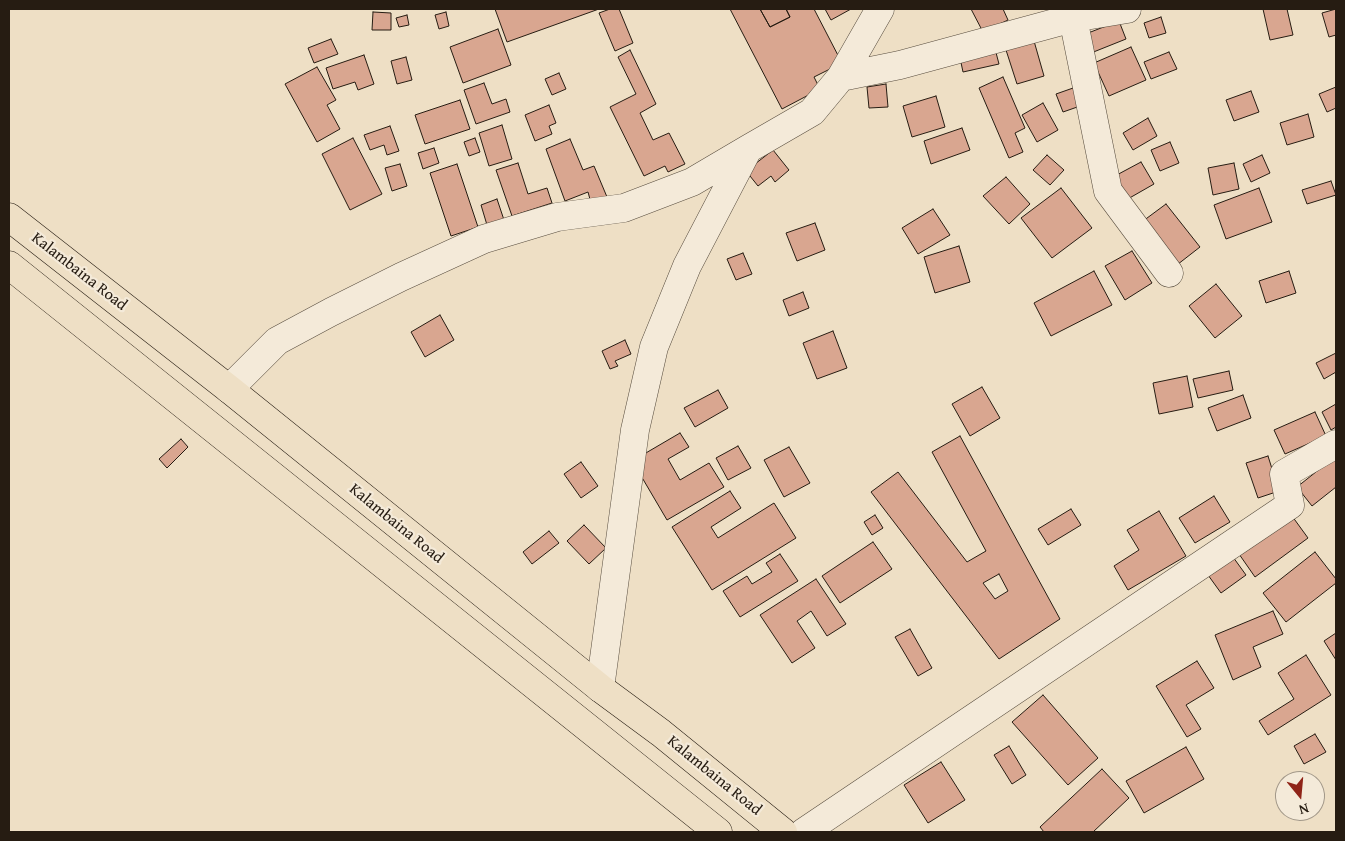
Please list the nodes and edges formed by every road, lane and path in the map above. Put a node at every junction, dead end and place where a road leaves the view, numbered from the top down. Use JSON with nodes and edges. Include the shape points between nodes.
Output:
{"nodes":[{"id":1,"x":880,"y":9,"type":"edge"},
{"id":2,"x":1126,"y":9,"type":"edge"},
{"id":3,"x":1073,"y":18,"type":"junction"},
{"id":4,"x":841,"y":77,"type":"junction"},
{"id":5,"x":748,"y":149,"type":"junction"},
{"id":6,"x":9,"y":217,"type":"edge"},
{"id":7,"x":9,"y":265,"type":"edge"},
{"id":8,"x":1169,"y":273,"type":"dead end"},
{"id":9,"x":229,"y":389,"type":"junction"},
{"id":10,"x":1336,"y":444,"type":"edge"},
{"id":11,"x":600,"y":688,"type":"junction"},
{"id":12,"x":718,"y":832,"type":"edge"},
{"id":13,"x":783,"y":832,"type":"edge"},
{"id":14,"x":804,"y":832,"type":"edge"}],
"edges":[{"from":1,"to":4,"type":"street"},
{"from":2,"to":3,"type":"street"},
{"from":3,"to":4,"type":"street","via":[[900,65]]},
{"from":3,"to":8,"type":"street","via":[[1108,191]]},
{"from":4,"to":5,"type":"street","via":[[812,112]]},
{"from":5,"to":9,"type":"street","via":[[692,182],[624,208],[557,217],[484,239],[277,341]]},
{"from":5,"to":11,"type":"street","via":[[687,266],[654,347],[635,430]]},
{"from":6,"to":9,"type":"main road","name":"Kalambaina Road"},
{"from":7,"to":12,"type":"main road"},
{"from":9,"to":11,"type":"main road","name":"Kalambaina Road"},
{"from":10,"to":14,"type":"street","via":[[1284,474],[1290,505]]},
{"from":11,"to":13,"type":"main road","name":"Kalambaina Road"}]}
